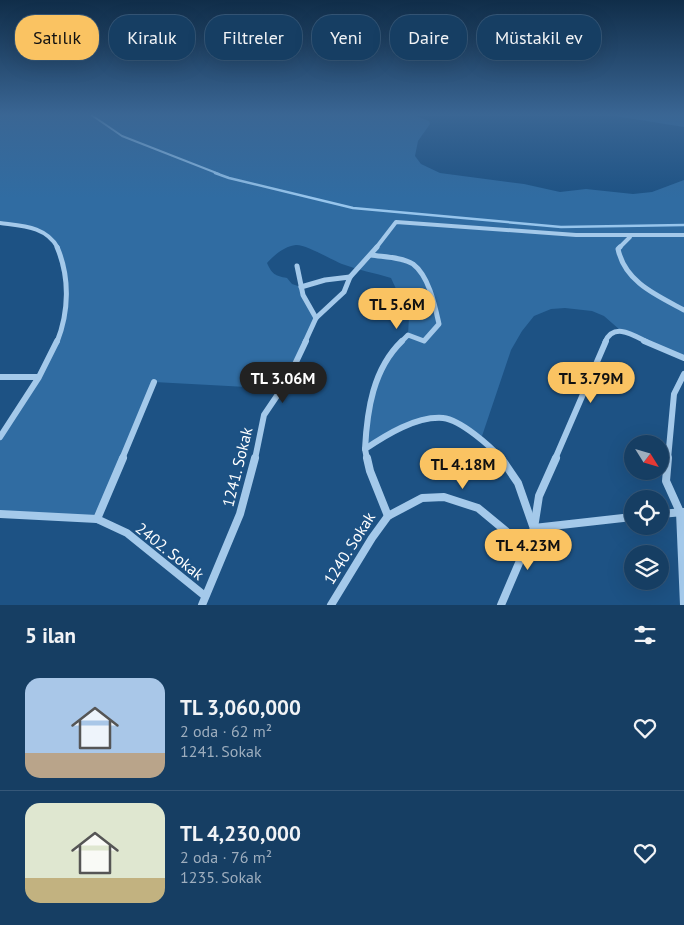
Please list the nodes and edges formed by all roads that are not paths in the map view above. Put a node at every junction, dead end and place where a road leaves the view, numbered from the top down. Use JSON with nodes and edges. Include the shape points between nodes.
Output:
{"nodes":[{"id":1,"x":0,"y":223,"type":"edge"},
{"id":2,"x":684,"y":235,"type":"edge"},
{"id":3,"x":630,"y":237,"type":"junction"},
{"id":4,"x":370,"y":255,"type":"junction"},
{"id":5,"x":298,"y":266,"type":"dead end"},
{"id":6,"x":350,"y":277,"type":"junction"},
{"id":7,"x":301,"y":287,"type":"junction"},
{"id":8,"x":684,"y":310,"type":"edge"},
{"id":9,"x":316,"y":318,"type":"junction"},
{"id":10,"x":684,"y":358,"type":"edge"},
{"id":11,"x":684,"y":374,"type":"edge"},
{"id":12,"x":0,"y":377,"type":"edge"},
{"id":13,"x":38,"y":378,"type":"junction"},
{"id":14,"x":154,"y":382,"type":"dead end"},
{"id":15,"x":0,"y":437,"type":"edge"},
{"id":16,"x":365,"y":449,"type":"junction"},
{"id":17,"x":682,"y":512,"type":"edge"},
{"id":18,"x":669,"y":513,"type":"edge"},
{"id":19,"x":0,"y":514,"type":"edge"},
{"id":20,"x":388,"y":516,"type":"junction"},
{"id":21,"x":624,"y":518,"type":"edge"},
{"id":22,"x":97,"y":519,"type":"junction"},
{"id":23,"x":534,"y":528,"type":"junction"},
{"id":24,"x":526,"y":547,"type":"junction"},
{"id":25,"x":205,"y":596,"type":"junction"},
{"id":26,"x":202,"y":605,"type":"edge"},
{"id":27,"x":331,"y":605,"type":"edge"},
{"id":28,"x":501,"y":605,"type":"edge"},
{"id":29,"x":684,"y":605,"type":"edge"}],
"edges":[{"from":1,"to":13,"type":"street","via":[[38,229],[48,235],[55,243],[66,272],[66,309],[61,333]]},
{"from":2,"to":3,"type":"street"},
{"from":3,"to":4,"type":"street","name":"1241. Sokak","via":[[396,222]]},
{"from":3,"to":8,"type":"street","via":[[618,249],[618,260],[623,268],[644,287]]},
{"from":4,"to":6,"type":"street","name":"1241. Sokak"},
{"from":4,"to":16,"type":"street","name":"1240. Sokak","via":[[414,265],[431,290],[438,324],[424,341],[408,334],[388,356],[368,406]]},
{"from":5,"to":7,"type":"street"},
{"from":6,"to":7,"type":"street"},
{"from":6,"to":9,"type":"street","name":"1241. Sokak","via":[[344,292]]},
{"from":7,"to":9,"type":"street"},
{"from":9,"to":25,"type":"street","name":"1241. Sokak","via":[[287,381],[264,415],[240,514]]},
{"from":10,"to":23,"type":"street","via":[[620,330],[608,336],[539,496]]},
{"from":11,"to":17,"type":"street","via":[[674,394],[666,480]]},
{"from":12,"to":13,"type":"street"},
{"from":13,"to":15,"type":"street"},
{"from":14,"to":22,"type":"street"},
{"from":16,"to":20,"type":"street","name":"1240. Sokak"},
{"from":16,"to":23,"type":"street","via":[[382,438],[427,420],[440,418],[458,423],[498,451],[512,470]]},
{"from":17,"to":18,"type":"street"},
{"from":17,"to":29,"type":"street"},
{"from":19,"to":22,"type":"street","name":"2402. Sokak"},
{"from":20,"to":24,"type":"street","via":[[422,498],[444,497],[478,508]]},
{"from":20,"to":27,"type":"street","name":"1240. Sokak"},
{"from":21,"to":23,"type":"street"},
{"from":22,"to":25,"type":"street","name":"2402. Sokak","via":[[127,533]]},
{"from":23,"to":24,"type":"street"},
{"from":24,"to":28,"type":"street"},
{"from":25,"to":26,"type":"street","name":"1241. Sokak"}]}
